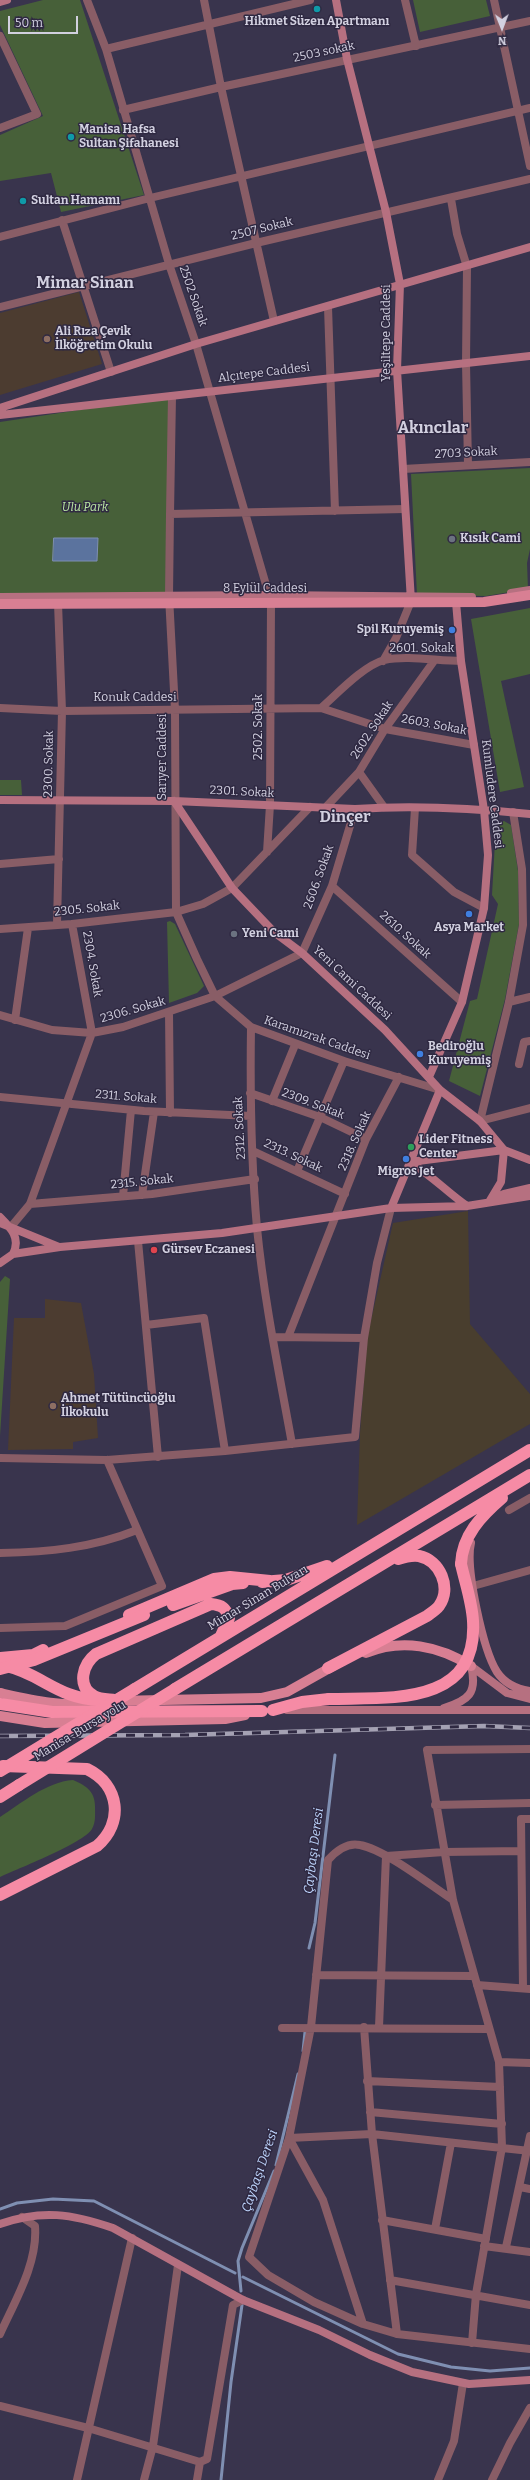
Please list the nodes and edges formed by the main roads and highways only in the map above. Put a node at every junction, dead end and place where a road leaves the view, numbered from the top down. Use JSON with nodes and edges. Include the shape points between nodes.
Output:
{"nodes":[{"id":1,"x":7,"y":0,"type":"edge"},
{"id":2,"x":336,"y":0,"type":"edge"},
{"id":3,"x":0,"y":2,"type":"edge"},
{"id":4,"x":530,"y":247,"type":"edge"},
{"id":5,"x":400,"y":284,"type":"junction"},
{"id":6,"x":530,"y":356,"type":"edge"},
{"id":7,"x":397,"y":370,"type":"junction"},
{"id":8,"x":0,"y":408,"type":"edge"},
{"id":9,"x":0,"y":415,"type":"edge"},
{"id":10,"x":530,"y":590,"type":"edge"},
{"id":11,"x":530,"y":595,"type":"edge"},
{"id":12,"x":0,"y":597,"type":"edge"},
{"id":13,"x":169,"y":599,"type":"junction"},
{"id":14,"x":411,"y":599,"type":"junction"},
{"id":15,"x":456,"y":602,"type":"junction"},
{"id":16,"x":0,"y":604,"type":"edge"},
{"id":17,"x":0,"y":800,"type":"edge"},
{"id":18,"x":174,"y":801,"type":"junction"},
{"id":19,"x":484,"y":810,"type":"junction"},
{"id":20,"x":530,"y":814,"type":"edge"},
{"id":21,"x":429,"y":1077,"type":"junction"},
{"id":22,"x":440,"y":1090,"type":"junction"},
{"id":23,"x":504,"y":1150,"type":"junction"},
{"id":24,"x":530,"y":1160,"type":"edge"},
{"id":25,"x":410,"y":1162,"type":"junction"},
{"id":26,"x":530,"y":1188,"type":"edge"},
{"id":27,"x":530,"y":1196,"type":"edge"},
{"id":28,"x":489,"y":1202,"type":"junction"},
{"id":29,"x":466,"y":1206,"type":"junction"},
{"id":30,"x":391,"y":1208,"type":"junction"},
{"id":31,"x":0,"y":1217,"type":"edge"},
{"id":32,"x":0,"y":1223,"type":"edge"},
{"id":33,"x":10,"y":1228,"type":"junction"},
{"id":34,"x":60,"y":1247,"type":"junction"},
{"id":35,"x":13,"y":1254,"type":"junction"},
{"id":36,"x":0,"y":1263,"type":"edge"},
{"id":37,"x":530,"y":1450,"type":"edge"},
{"id":38,"x":528,"y":1476,"type":"edge"},
{"id":39,"x":484,"y":1516,"type":"junction"},
{"id":40,"x":351,"y":1558,"type":"junction"},
{"id":41,"x":389,"y":1561,"type":"junction"},
{"id":42,"x":270,"y":1581,"type":"junction"},
{"id":43,"x":220,"y":1638,"type":"junction"},
{"id":44,"x":0,"y":1658,"type":"edge"},
{"id":45,"x":0,"y":1664,"type":"edge"},
{"id":46,"x":471,"y":1666,"type":"junction"},
{"id":47,"x":328,"y":1668,"type":"junction"},
{"id":48,"x":0,"y":1669,"type":"edge"},
{"id":49,"x":530,"y":1691,"type":"edge"},
{"id":50,"x":0,"y":1693,"type":"edge"},
{"id":51,"x":530,"y":1699,"type":"edge"},
{"id":52,"x":119,"y":1700,"type":"junction"},
{"id":53,"x":0,"y":1704,"type":"edge"},
{"id":54,"x":530,"y":1710,"type":"edge"},
{"id":55,"x":268,"y":1711,"type":"junction"},
{"id":56,"x":432,"y":1711,"type":"junction"},
{"id":57,"x":0,"y":1716,"type":"edge"},
{"id":58,"x":0,"y":1766,"type":"edge"},
{"id":59,"x":0,"y":1771,"type":"edge"},
{"id":60,"x":0,"y":1797,"type":"edge"},
{"id":61,"x":0,"y":1895,"type":"edge"},
{"id":62,"x":0,"y":2224,"type":"edge"},
{"id":63,"x":530,"y":2380,"type":"edge"}],
"edges":[{"from":1,"to":3,"type":"main road"},
{"from":2,"to":5,"type":"main road","name":"Yeşiltepe Caddesi","via":[[347,59],[386,212]]},
{"from":4,"to":5,"type":"main road"},
{"from":5,"to":7,"type":"main road","name":"Yeşiltepe Caddesi"},
{"from":5,"to":8,"type":"main road","via":[[196,344]]},
{"from":6,"to":7,"type":"main road","name":"Alçıtepe Caddesi"},
{"from":7,"to":9,"type":"main road","name":"Alçıtepe Caddesi"},
{"from":7,"to":14,"type":"main road","name":"Yeşiltepe Caddesi"},
{"from":10,"to":14,"type":"main road","via":[[486,598]]},
{"from":11,"to":15,"type":"main road","name":"8 Eylül Caddesi","via":[[484,602]]},
{"from":12,"to":13,"type":"main road"},
{"from":13,"to":14,"type":"main road","name":"8 Eylül Caddesi"},
{"from":13,"to":16,"type":"main road","name":"8 Eylül Caddesi"},
{"from":14,"to":15,"type":"main road","name":"8 Eylül Caddesi"},
{"from":15,"to":19,"type":"main road","name":"Kumludere Caddesi","via":[[461,661]]},
{"from":17,"to":18,"type":"main road","name":"2301. Sokak"},
{"from":18,"to":19,"type":"main road","name":"2301. Sokak","via":[[354,809],[384,807]]},
{"from":18,"to":21,"type":"main road","name":"Yeni Cami Caddesi","via":[[232,888],[274,932],[302,953],[385,1030]]},
{"from":19,"to":20,"type":"main road","name":"2301. Sokak"},
{"from":19,"to":21,"type":"main road","name":"Kumludere Caddesi","via":[[488,855],[484,908],[462,1002]]},
{"from":21,"to":22,"type":"main road","name":"Yeni Cami Caddesi"},
{"from":22,"to":23,"type":"main road","name":"Yeni Cami Caddesi","via":[[480,1121]]},
{"from":22,"to":25,"type":"main road"},
{"from":23,"to":24,"type":"main road"},
{"from":23,"to":25,"type":"main road"},
{"from":23,"to":28,"type":"main road","via":[[501,1182]]},
{"from":25,"to":29,"type":"main road","via":[[430,1174],[446,1192]]},
{"from":25,"to":30,"type":"main road"},
{"from":26,"to":28,"type":"main road","via":[[504,1194]]},
{"from":27,"to":28,"type":"main road"},
{"from":28,"to":29,"type":"main road"},
{"from":29,"to":30,"type":"main road"},
{"from":30,"to":34,"type":"main road","via":[[257,1228]]},
{"from":31,"to":33,"type":"main road"},
{"from":32,"to":33,"type":"main road"},
{"from":33,"to":34,"type":"main road"},
{"from":33,"to":35,"type":"main road","via":[[17,1243]]},
{"from":34,"to":35,"type":"main road"},
{"from":35,"to":36,"type":"main road"},
{"from":37,"to":40,"type":"highway","name":"Mimar Sinan Bulvarı"},
{"from":38,"to":39,"type":"highway"},
{"from":38,"to":41,"type":"highway","name":"Manisa-Bursa yolu"},
{"from":39,"to":49,"type":"main road","via":[[472,1540],[469,1554],[473,1586],[488,1652],[497,1671],[506,1682],[517,1690]]},
{"from":39,"to":55,"type":"highway","bridge":true,"via":[[465,1540],[462,1550],[461,1564],[473,1620],[472,1633],[466,1660],[448,1682],[430,1692],[410,1696],[329,1699],[302,1702]]},
{"from":40,"to":42,"type":"highway","via":[[286,1580]]},
{"from":40,"to":43,"type":"highway","name":"Mimar Sinan Bulvarı"},
{"from":41,"to":47,"type":"highway","via":[[419,1556],[432,1561],[441,1572],[444,1584],[439,1606],[427,1616]]},
{"from":41,"to":60,"type":"highway","name":"Manisa-Bursa yolu","bridge":true},
{"from":42,"to":44,"type":"highway","via":[[230,1577],[214,1579],[33,1655]]},
{"from":42,"to":48,"type":"highway","bridge":true,"via":[[232,1584],[144,1615],[34,1660]]},
{"from":43,"to":52,"type":"highway","via":[[229,1618],[226,1610],[220,1605],[211,1604],[96,1654],[84,1669],[83,1682],[86,1690],[94,1697]]},
{"from":43,"to":59,"type":"highway","name":"Mimar Sinan Bulvarı","bridge":true},
{"from":45,"to":52,"type":"highway","via":[[20,1669],[65,1694],[85,1700]]},
{"from":46,"to":47,"type":"main road","via":[[442,1651],[400,1644],[376,1649]]},
{"from":46,"to":51,"type":"main road","via":[[507,1693]]},
{"from":46,"to":56,"type":"main road","via":[[474,1681],[467,1698],[460,1703]]},
{"from":47,"to":52,"type":"main road","via":[[287,1692],[261,1698]]},
{"from":50,"to":52,"type":"main road","via":[[71,1706]]},
{"from":53,"to":55,"type":"highway","via":[[52,1712]]},
{"from":54,"to":56,"type":"main road"},
{"from":55,"to":56,"type":"main road"},
{"from":55,"to":57,"type":"main road","via":[[225,1718],[45,1723]]},
{"from":58,"to":61,"type":"highway","via":[[87,1769],[96,1773],[110,1789],[115,1811],[112,1830],[97,1846]]},
{"from":62,"to":63,"type":"main road","via":[[37,2214],[64,2214],[113,2228],[243,2300],[319,2330],[412,2372],[463,2383],[512,2383]]}]}
